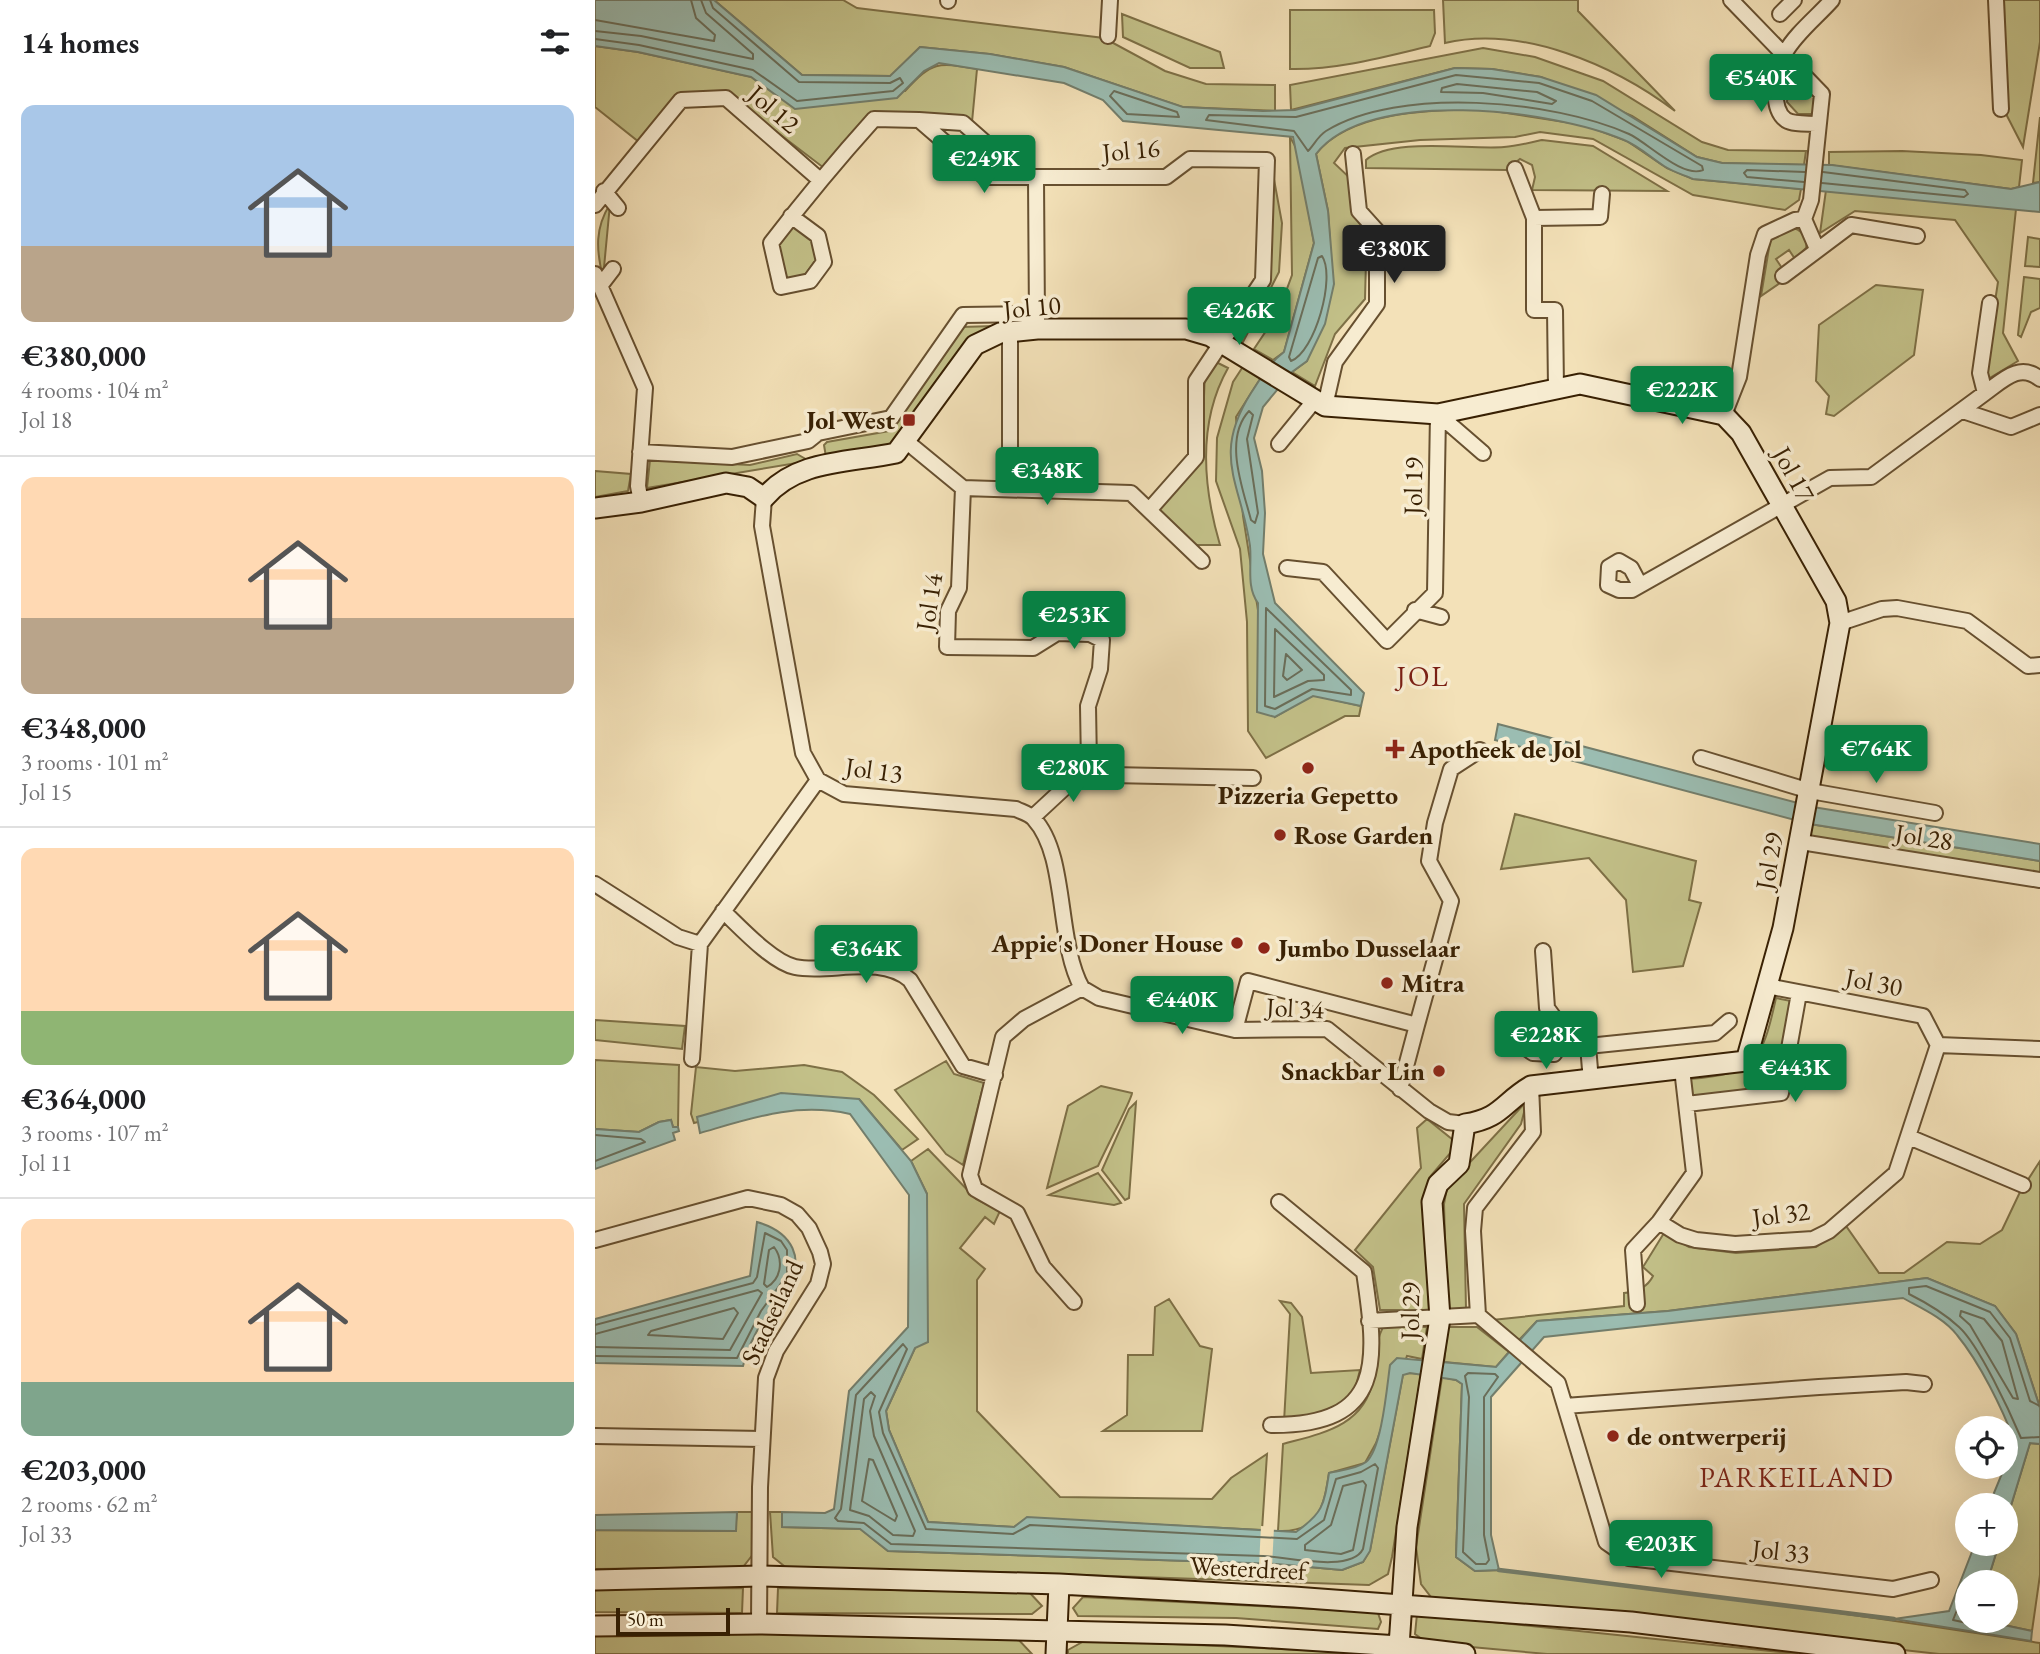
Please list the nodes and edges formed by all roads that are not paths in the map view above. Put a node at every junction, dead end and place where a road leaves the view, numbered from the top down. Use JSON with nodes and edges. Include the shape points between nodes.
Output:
{"nodes":[{"id":1,"x":1110,"y":0,"type":"edge"},
{"id":2,"x":1731,"y":0,"type":"edge"},
{"id":3,"x":1794,"y":0,"type":"edge"},
{"id":4,"x":1832,"y":0,"type":"edge"},
{"id":5,"x":1996,"y":0,"type":"edge"},
{"id":6,"x":1780,"y":14,"type":"dead end"},
{"id":7,"x":1108,"y":36,"type":"dead end"},
{"id":8,"x":1785,"y":52,"type":"junction"},
{"id":9,"x":2001,"y":109,"type":"dead end"},
{"id":10,"x":919,"y":120,"type":"junction"},
{"id":11,"x":1818,"y":124,"type":"junction"},
{"id":12,"x":1353,"y":154,"type":"dead end"},
{"id":13,"x":1515,"y":169,"type":"dead end"},
{"id":14,"x":1036,"y":179,"type":"junction"},
{"id":15,"x":820,"y":180,"type":"junction"},
{"id":16,"x":604,"y":191,"type":"junction"},
{"id":17,"x":1602,"y":194,"type":"dead end"},
{"id":18,"x":595,"y":205,"type":"edge"},
{"id":19,"x":618,"y":208,"type":"dead end"},
{"id":20,"x":791,"y":216,"type":"junction"},
{"id":21,"x":1534,"y":218,"type":"junction"},
{"id":22,"x":1804,"y":219,"type":"junction"},
{"id":23,"x":1917,"y":236,"type":"dead end"},
{"id":24,"x":1817,"y":249,"type":"junction"},
{"id":25,"x":613,"y":269,"type":"dead end"},
{"id":26,"x":1783,"y":276,"type":"dead end"},
{"id":27,"x":598,"y":280,"type":"edge"},
{"id":28,"x":1990,"y":303,"type":"dead end"},
{"id":29,"x":1037,"y":322,"type":"junction"},
{"id":30,"x":1010,"y":330,"type":"junction"},
{"id":31,"x":1221,"y":342,"type":"junction"},
{"id":32,"x":2040,"y":379,"type":"edge"},
{"id":33,"x":1556,"y":388,"type":"junction"},
{"id":34,"x":1985,"y":393,"type":"junction"},
{"id":35,"x":1320,"y":404,"type":"junction"},
{"id":36,"x":1963,"y":411,"type":"junction"},
{"id":37,"x":1438,"y":414,"type":"junction"},
{"id":38,"x":1724,"y":415,"type":"junction"},
{"id":39,"x":2040,"y":415,"type":"edge"},
{"id":40,"x":808,"y":441,"type":"junction"},
{"id":41,"x":907,"y":442,"type":"junction"},
{"id":42,"x":1279,"y":444,"type":"dead end"},
{"id":43,"x":640,"y":452,"type":"junction"},
{"id":44,"x":1483,"y":453,"type":"dead end"},
{"id":45,"x":819,"y":466,"type":"junction"},
{"id":46,"x":963,"y":488,"type":"junction"},
{"id":47,"x":1010,"y":488,"type":"junction"},
{"id":48,"x":764,"y":498,"type":"junction"},
{"id":49,"x":641,"y":502,"type":"junction"},
{"id":50,"x":1780,"y":505,"type":"junction"},
{"id":51,"x":595,"y":508,"type":"edge"},
{"id":52,"x":1151,"y":508,"type":"junction"},
{"id":53,"x":1202,"y":561,"type":"dead end"},
{"id":54,"x":1287,"y":568,"type":"dead end"},
{"id":55,"x":1640,"y":585,"type":"dead end"},
{"id":56,"x":1416,"y":610,"type":"junction"},
{"id":57,"x":1441,"y":617,"type":"dead end"},
{"id":58,"x":1840,"y":622,"type":"junction"},
{"id":59,"x":2040,"y":665,"type":"edge"},
{"id":60,"x":1480,"y":750,"type":"dead end"},
{"id":61,"x":1701,"y":758,"type":"dead end"},
{"id":62,"x":1089,"y":765,"type":"junction"},
{"id":63,"x":1253,"y":778,"type":"dead end"},
{"id":64,"x":818,"y":780,"type":"junction"},
{"id":65,"x":1809,"y":797,"type":"junction"},
{"id":66,"x":1935,"y":813,"type":"dead end"},
{"id":67,"x":1033,"y":817,"type":"junction"},
{"id":68,"x":1801,"y":833,"type":"junction"},
{"id":69,"x":2040,"y":880,"type":"edge"},
{"id":70,"x":595,"y":884,"type":"edge"},
{"id":71,"x":723,"y":911,"type":"junction"},
{"id":72,"x":701,"y":944,"type":"junction"},
{"id":73,"x":1543,"y":951,"type":"dead end"},
{"id":74,"x":1767,"y":986,"type":"junction"},
{"id":75,"x":1082,"y":988,"type":"junction"},
{"id":76,"x":1799,"y":993,"type":"junction"},
{"id":77,"x":1729,"y":1021,"type":"dead end"},
{"id":78,"x":1417,"y":1025,"type":"junction"},
{"id":79,"x":1235,"y":1030,"type":"junction"},
{"id":80,"x":1567,"y":1035,"type":"junction"},
{"id":81,"x":1513,"y":1040,"type":"dead end"},
{"id":82,"x":1938,"y":1045,"type":"junction"},
{"id":83,"x":1588,"y":1046,"type":"junction"},
{"id":84,"x":2040,"y":1049,"type":"edge"},
{"id":85,"x":692,"y":1059,"type":"dead end"},
{"id":86,"x":1682,"y":1069,"type":"junction"},
{"id":87,"x":995,"y":1075,"type":"junction"},
{"id":88,"x":1591,"y":1082,"type":"junction"},
{"id":89,"x":1531,"y":1086,"type":"junction"},
{"id":90,"x":1400,"y":1089,"type":"junction"},
{"id":91,"x":1687,"y":1104,"type":"junction"},
{"id":92,"x":1465,"y":1124,"type":"junction"},
{"id":93,"x":1909,"y":1137,"type":"junction"},
{"id":94,"x":2023,"y":1185,"type":"dead end"},
{"id":95,"x":1279,"y":1202,"type":"dead end"},
{"id":96,"x":1659,"y":1222,"type":"junction"},
{"id":97,"x":595,"y":1240,"type":"edge"},
{"id":98,"x":1075,"y":1302,"type":"dead end"},
{"id":99,"x":1637,"y":1304,"type":"dead end"},
{"id":100,"x":1478,"y":1315,"type":"junction"},
{"id":101,"x":1440,"y":1318,"type":"junction"},
{"id":102,"x":1369,"y":1321,"type":"junction"},
{"id":103,"x":1924,"y":1384,"type":"dead end"},
{"id":104,"x":1565,"y":1406,"type":"junction"},
{"id":105,"x":1271,"y":1425,"type":"dead end"},
{"id":106,"x":595,"y":1436,"type":"edge"},
{"id":107,"x":762,"y":1439,"type":"junction"},
{"id":108,"x":760,"y":1576,"type":"junction"},
{"id":109,"x":595,"y":1580,"type":"edge"},
{"id":110,"x":1931,"y":1580,"type":"dead end"},
{"id":111,"x":1059,"y":1584,"type":"junction"},
{"id":112,"x":1401,"y":1605,"type":"junction"},
{"id":113,"x":759,"y":1624,"type":"junction"},
{"id":114,"x":595,"y":1626,"type":"edge"},
{"id":115,"x":1058,"y":1630,"type":"junction"},
{"id":116,"x":1399,"y":1646,"type":"junction"},
{"id":117,"x":1056,"y":1654,"type":"edge"},
{"id":118,"x":1465,"y":1654,"type":"edge"},
{"id":119,"x":1895,"y":1654,"type":"edge"}],
"edges":[{"from":1,"to":7,"type":"street"},
{"from":2,"to":8,"type":"street"},
{"from":3,"to":6,"type":"street"},
{"from":4,"to":8,"type":"street"},
{"from":5,"to":9,"type":"street"},
{"from":8,"to":11,"type":"street","via":[[1822,94]]},
{"from":8,"to":11,"type":"street","via":[[1777,78],[1780,114],[1789,122]]},
{"from":10,"to":14,"type":"street","via":[[963,123]]},
{"from":10,"to":14,"type":"street","name":"Jol 16","via":[[985,177]]},
{"from":10,"to":15,"type":"street","via":[[874,119]]},
{"from":11,"to":22,"type":"street","via":[[1811,200]]},
{"from":12,"to":35,"type":"street","via":[[1359,211],[1377,230],[1377,304],[1335,362]]},
{"from":13,"to":21,"type":"street"},
{"from":14,"to":29,"type":"street"},
{"from":14,"to":31,"type":"street","name":"Jol 16","via":[[1166,177],[1190,159],[1267,160],[1263,280]]},
{"from":15,"to":16,"type":"street","name":"Jol 12","via":[[726,98],[681,100]]},
{"from":15,"to":20,"type":"street"},
{"from":16,"to":18,"type":"street","name":"Jol 12"},
{"from":16,"to":19,"type":"street"},
{"from":17,"to":21,"type":"street","via":[[1600,217]]},
{"from":20,"to":20,"type":"street","via":[[818,236],[824,262],[810,281],[781,287],[771,243]]},
{"from":21,"to":33,"type":"street","via":[[1534,310],[1555,310]]},
{"from":22,"to":24,"type":"street"},
{"from":22,"to":38,"type":"street","via":[[1765,234],[1739,377]]},
{"from":23,"to":24,"type":"street","via":[[1851,225]]},
{"from":24,"to":26,"type":"street"},
{"from":25,"to":27,"type":"street"},
{"from":27,"to":43,"type":"street","via":[[645,388]]},
{"from":28,"to":34,"type":"street","via":[[1980,373]]},
{"from":29,"to":30,"type":"street","name":"Jol 10"},
{"from":29,"to":31,"type":"street","name":"Jol 10","via":[[1186,329]]},
{"from":29,"to":40,"type":"street","name":"Jol 10","via":[[963,315],[891,418],[818,433]]},
{"from":30,"to":41,"type":"street","name":"Jol 10","via":[[975,345]]},
{"from":30,"to":47,"type":"street"},
{"from":31,"to":35,"type":"street"},
{"from":31,"to":52,"type":"street","via":[[1196,381],[1196,457]]},
{"from":32,"to":34,"type":"street","via":[[2019,371]]},
{"from":33,"to":37,"type":"street"},
{"from":33,"to":38,"type":"street","via":[[1591,385]]},
{"from":34,"to":36,"type":"street"},
{"from":35,"to":37,"type":"street"},
{"from":35,"to":42,"type":"street"},
{"from":36,"to":39,"type":"street","via":[[2011,427]]},
{"from":36,"to":50,"type":"street","via":[[1871,477],[1830,478]]},
{"from":37,"to":44,"type":"street","name":"Jol 19"},
{"from":37,"to":56,"type":"street","name":"Jol 19","via":[[1435,593]]},
{"from":38,"to":50,"type":"street","name":"Jol 17","via":[[1741,433]]},
{"from":40,"to":43,"type":"street","name":"Jol 10","via":[[732,457]]},
{"from":40,"to":45,"type":"street"},
{"from":41,"to":45,"type":"street","name":"Jol 10","via":[[896,453]]},
{"from":41,"to":46,"type":"street"},
{"from":43,"to":49,"type":"street"},
{"from":45,"to":48,"type":"street","name":"Jol 10","via":[[793,473]]},
{"from":46,"to":47,"type":"street"},
{"from":46,"to":62,"type":"street","name":"Jol 14","via":[[959,588],[948,611],[947,647],[1033,648],[1057,633],[1090,634],[1102,640],[1100,668],[1088,705]]},
{"from":47,"to":52,"type":"street","via":[[1131,493]]},
{"from":48,"to":49,"type":"street","via":[[748,487],[726,483]]},
{"from":48,"to":64,"type":"street","name":"Jol 13","via":[[762,526],[803,753]]},
{"from":49,"to":51,"type":"street"},
{"from":50,"to":55,"type":"street"},
{"from":50,"to":58,"type":"street","name":"Jol 17","via":[[1836,601]]},
{"from":52,"to":53,"type":"street"},
{"from":54,"to":56,"type":"street","name":"Jol 19","via":[[1323,572],[1387,641]]},
{"from":56,"to":57,"type":"street"},
{"from":58,"to":59,"type":"street","via":[[1897,608],[1967,621],[2028,666]]},
{"from":58,"to":65,"type":"street","name":"Jol 17"},
{"from":60,"to":78,"type":"street","via":[[1451,769],[1435,823],[1429,861],[1451,901]]},
{"from":61,"to":65,"type":"street"},
{"from":62,"to":63,"type":"street","via":[[1111,775]]},
{"from":62,"to":67,"type":"street"},
{"from":64,"to":67,"type":"street","name":"Jol 13","via":[[844,794],[1016,809]]},
{"from":64,"to":71,"type":"street"},
{"from":65,"to":66,"type":"street"},
{"from":65,"to":68,"type":"street","name":"Jol 29"},
{"from":67,"to":75,"type":"street","via":[[1049,842],[1071,968]]},
{"from":68,"to":69,"type":"street","name":"Jol 28"},
{"from":68,"to":74,"type":"street","name":"Jol 29"},
{"from":70,"to":72,"type":"street","via":[[678,937]]},
{"from":71,"to":72,"type":"street"},
{"from":71,"to":87,"type":"street","via":[[794,967],[900,972],[910,980],[963,1066]]},
{"from":72,"to":85,"type":"street"},
{"from":73,"to":80,"type":"street","via":[[1547,1007]]},
{"from":74,"to":76,"type":"street","name":"Jol 30"},
{"from":74,"to":86,"type":"street","name":"Jol 29","via":[[1746,1061]]},
{"from":75,"to":79,"type":"street","name":"Jol 34","via":[[1099,998]]},
{"from":75,"to":87,"type":"street","via":[[1024,1019],[1003,1037]]},
{"from":76,"to":82,"type":"street","name":"Jol 30","via":[[1923,1016]]},
{"from":76,"to":91,"type":"street","via":[[1781,1093]]},
{"from":77,"to":83,"type":"street","via":[[1715,1033]]},
{"from":78,"to":79,"type":"street","via":[[1248,981]]},
{"from":78,"to":90,"type":"street"},
{"from":79,"to":90,"type":"street","name":"Jol 34","via":[[1327,1029]]},
{"from":80,"to":81,"type":"street","via":[[1554,1054],[1533,1053]]},
{"from":80,"to":83,"type":"street"},
{"from":82,"to":84,"type":"street"},
{"from":82,"to":93,"type":"street","name":"Jol 32"},
{"from":83,"to":88,"type":"street"},
{"from":86,"to":88,"type":"street","name":"Jol 29"},
{"from":86,"to":91,"type":"street"},
{"from":87,"to":98,"type":"street","via":[[970,1175],[975,1189],[1017,1213],[1043,1267]]},
{"from":88,"to":89,"type":"street","name":"Jol 29"},
{"from":89,"to":92,"type":"street","via":[[1503,1111],[1485,1121]]},
{"from":89,"to":100,"type":"street","via":[[1533,1132],[1475,1208]]},
{"from":90,"to":92,"type":"street","name":"Jol 34","via":[[1448,1122]]},
{"from":91,"to":96,"type":"street","via":[[1694,1172]]},
{"from":92,"to":101,"type":"street","name":"Jol 29","via":[[1459,1164],[1438,1184],[1432,1202]]},
{"from":93,"to":94,"type":"street"},
{"from":93,"to":96,"type":"street","name":"Jol 32","via":[[1896,1173],[1829,1231],[1812,1239],[1762,1244],[1696,1240]]},
{"from":95,"to":102,"type":"street","via":[[1364,1272]]},
{"from":96,"to":99,"type":"street","via":[[1633,1250]]},
{"from":97,"to":107,"type":"street","name":"Stadseiland","via":[[748,1198],[781,1205],[809,1228],[823,1264],[818,1284],[776,1351],[766,1378]]},
{"from":100,"to":101,"type":"street"},
{"from":100,"to":104,"type":"street","name":"Jol 33","via":[[1558,1383]]},
{"from":101,"to":102,"type":"street"},
{"from":101,"to":112,"type":"street","name":"Jol 29","via":[[1407,1527]]},
{"from":102,"to":105,"type":"street","via":[[1370,1376],[1358,1396],[1336,1415]]},
{"from":103,"to":104,"type":"street"},
{"from":104,"to":110,"type":"street","name":"Jol 33","via":[[1606,1542],[1629,1559],[1893,1589]]},
{"from":106,"to":107,"type":"street"},
{"from":107,"to":108,"type":"street","name":"Stadseiland"},
{"from":108,"to":109,"type":"street","name":"Westerdreef"},
{"from":108,"to":111,"type":"street","name":"Westerdreef"},
{"from":108,"to":113,"type":"street","name":"Stadseiland"},
{"from":111,"to":112,"type":"street","name":"Westerdreef"},
{"from":111,"to":115,"type":"street"},
{"from":112,"to":116,"type":"street","name":"Jol 29"},
{"from":112,"to":119,"type":"street","name":"Westerdreef","via":[[1631,1622]]},
{"from":113,"to":114,"type":"street"},
{"from":113,"to":115,"type":"street"},
{"from":115,"to":116,"type":"street"},
{"from":115,"to":117,"type":"street"},
{"from":116,"to":118,"type":"street"}]}
